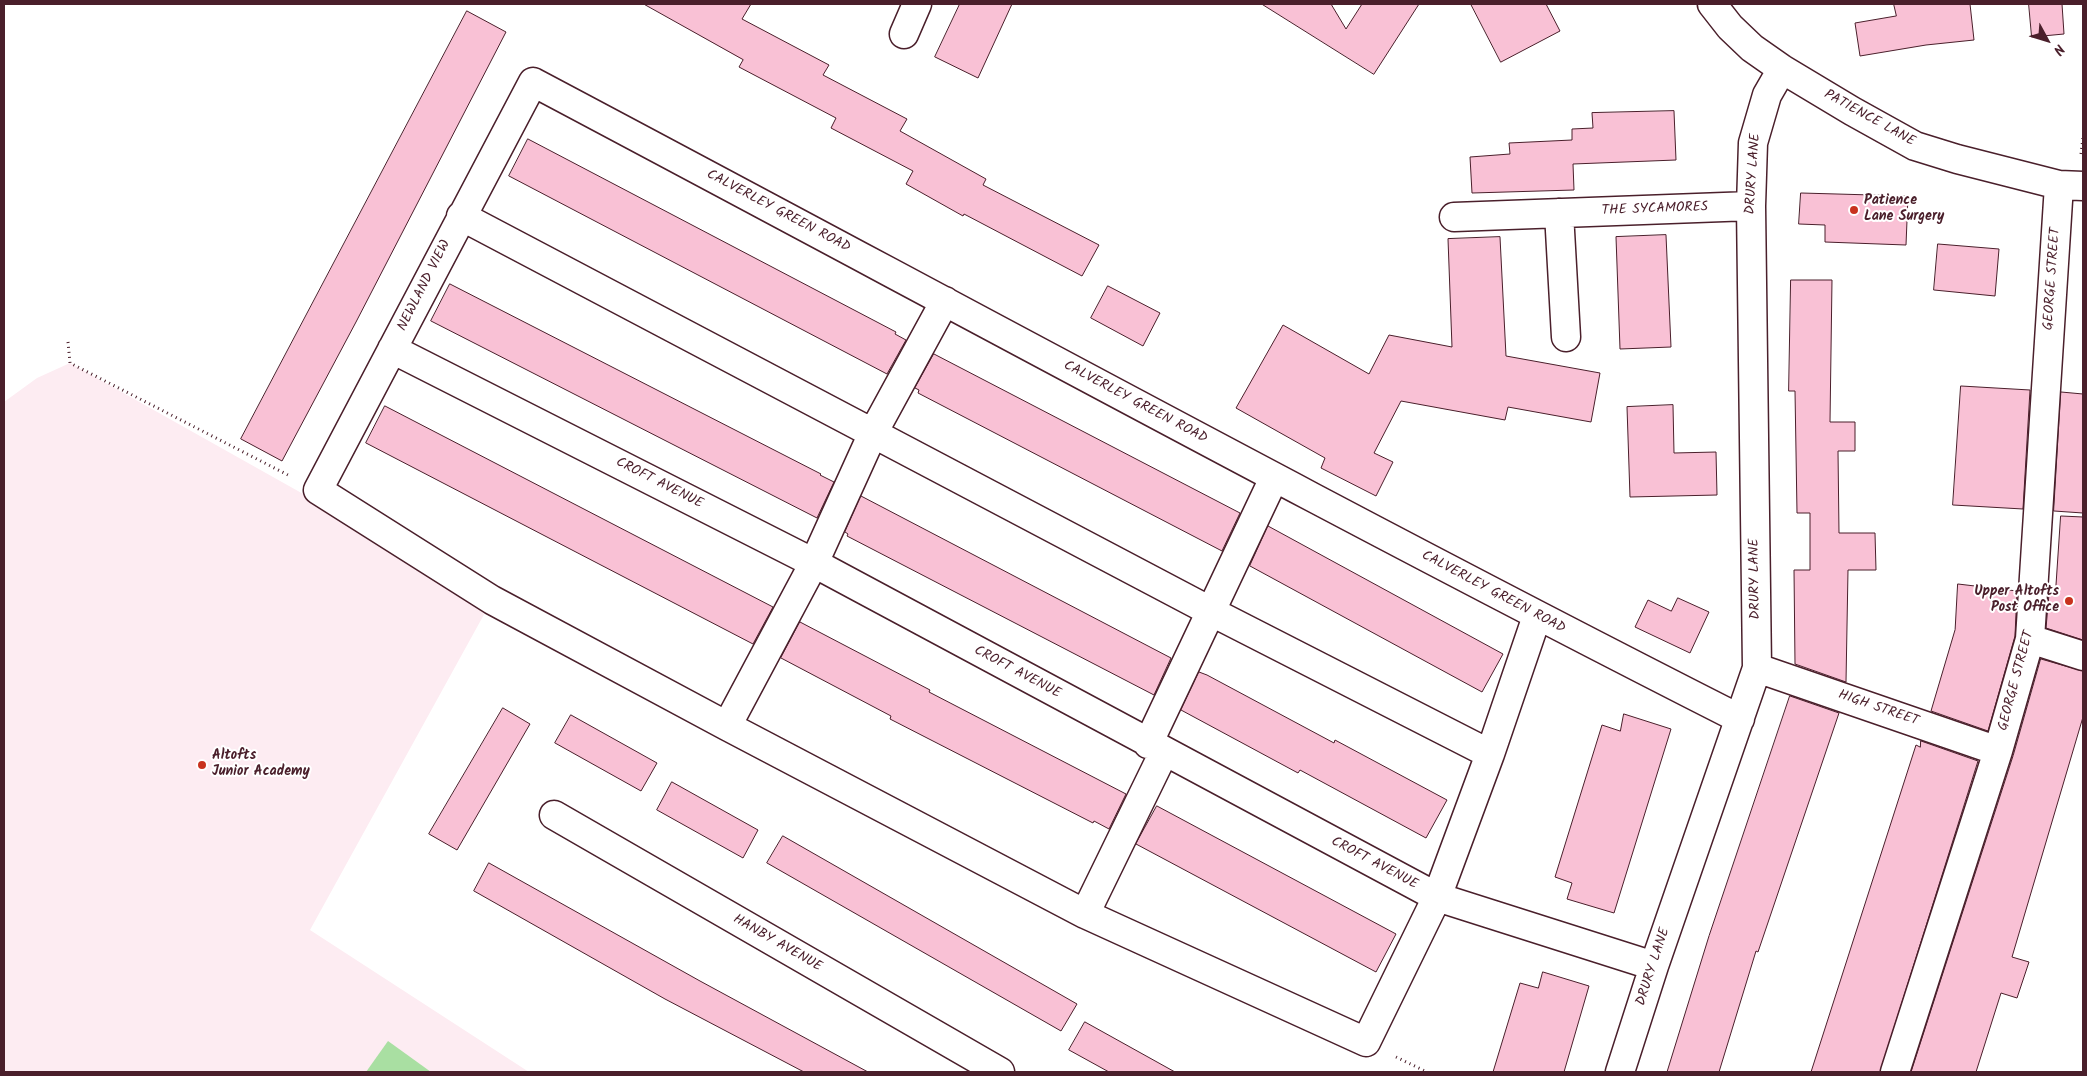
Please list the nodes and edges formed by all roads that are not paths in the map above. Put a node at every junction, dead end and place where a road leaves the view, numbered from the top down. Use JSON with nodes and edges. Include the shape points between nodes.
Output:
{"nodes":[{"id":1,"x":917,"y":4,"type":"edge"},
{"id":2,"x":1712,"y":4,"type":"edge"},
{"id":3,"x":904,"y":34,"type":"dead end"},
{"id":4,"x":1782,"y":69,"type":"junction"},
{"id":5,"x":533,"y":82,"type":"joint"},
{"id":6,"x":2071,"y":185,"type":"edge"},
{"id":7,"x":1751,"y":206,"type":"junction"},
{"id":8,"x":1559,"y":213,"type":"junction"},
{"id":9,"x":461,"y":216,"type":"junction"},
{"id":10,"x":1454,"y":217,"type":"dead end"},
{"id":11,"x":945,"y":301,"type":"junction"},
{"id":12,"x":1566,"y":337,"type":"dead end"},
{"id":13,"x":392,"y":349,"type":"junction"},
{"id":14,"x":873,"y":433,"type":"junction"},
{"id":15,"x":1274,"y":478,"type":"junction"},
{"id":16,"x":814,"y":563,"type":"junction"},
{"id":17,"x":1212,"y":612,"type":"junction"},
{"id":18,"x":1537,"y":616,"type":"junction"},
{"id":19,"x":2030,"y":639,"type":"junction"},
{"id":20,"x":2083,"y":656,"type":"edge"},
{"id":21,"x":1757,"y":668,"type":"junction"},
{"id":22,"x":1740,"y":719,"type":"junction"},
{"id":23,"x":727,"y":726,"type":"junction"},
{"id":24,"x":1156,"y":748,"type":"junction"},
{"id":25,"x":1998,"y":751,"type":"junction"},
{"id":26,"x":1490,"y":754,"type":"junction"},
{"id":27,"x":554,"y":815,"type":"dead end"},
{"id":28,"x":1437,"y":897,"type":"junction"},
{"id":29,"x":1085,"y":914,"type":"junction"},
{"id":30,"x":1654,"y":966,"type":"junction"},
{"id":31,"x":1000,"y":1072,"type":"edge"},
{"id":32,"x":1620,"y":1072,"type":"edge"},
{"id":33,"x":1895,"y":1072,"type":"edge"}],
"edges":[{"from":1,"to":3,"type":"street"},
{"from":2,"to":4,"type":"street","name":"PATIENCE LANE","via":[[1752,48]]},
{"from":4,"to":6,"type":"street","name":"PATIENCE LANE","via":[[1915,146]]},
{"from":4,"to":7,"type":"street","name":"DRURY LANE","via":[[1767,95],[1753,143]]},
{"from":5,"to":9,"type":"street","name":"NEWLAND VIEW"},
{"from":5,"to":11,"type":"street","name":"CALVERLEY GREEN ROAD"},
{"from":6,"to":19,"type":"street","name":"GEORGE STREET"},
{"from":7,"to":8,"type":"street","name":"THE SYCAMORES"},
{"from":7,"to":21,"type":"street","name":"DRURY LANE"},
{"from":8,"to":10,"type":"street","name":"THE SYCAMORES"},
{"from":8,"to":12,"type":"street"},
{"from":9,"to":13,"type":"street","name":"NEWLAND VIEW"},
{"from":9,"to":14,"type":"street"},
{"from":11,"to":14,"type":"street"},
{"from":11,"to":15,"type":"street","name":"CALVERLEY GREEN ROAD"},
{"from":13,"to":16,"type":"street","name":"CROFT AVENUE"},
{"from":13,"to":23,"type":"street","name":"NEWLAND VIEW","via":[[318,490],[492,600]]},
{"from":14,"to":16,"type":"street"},
{"from":14,"to":17,"type":"street"},
{"from":15,"to":17,"type":"street"},
{"from":15,"to":18,"type":"street","name":"CALVERLEY GREEN ROAD"},
{"from":16,"to":23,"type":"street"},
{"from":16,"to":24,"type":"street","name":"CROFT AVENUE"},
{"from":17,"to":24,"type":"street"},
{"from":17,"to":26,"type":"street"},
{"from":18,"to":22,"type":"street","name":"CALVERLEY GREEN ROAD"},
{"from":18,"to":26,"type":"street"},
{"from":19,"to":20,"type":"street"},
{"from":19,"to":25,"type":"street","name":"GEORGE STREET"},
{"from":21,"to":22,"type":"street","name":"DRURY LANE"},
{"from":21,"to":25,"type":"street","name":"HIGH STREET"},
{"from":22,"to":30,"type":"street","name":"DRURY LANE"},
{"from":23,"to":29,"type":"street"},
{"from":24,"to":28,"type":"street","name":"CROFT AVENUE"},
{"from":24,"to":29,"type":"street"},
{"from":25,"to":33,"type":"street","name":"GEORGE STREET"},
{"from":26,"to":28,"type":"street"},
{"from":27,"to":31,"type":"street","name":"HANBY AVENUE"},
{"from":28,"to":29,"type":"street","via":[[1366,1042]]},
{"from":28,"to":30,"type":"street","name":"CROFT AVENUE"},
{"from":30,"to":32,"type":"street","name":"DRURY LANE"}]}
